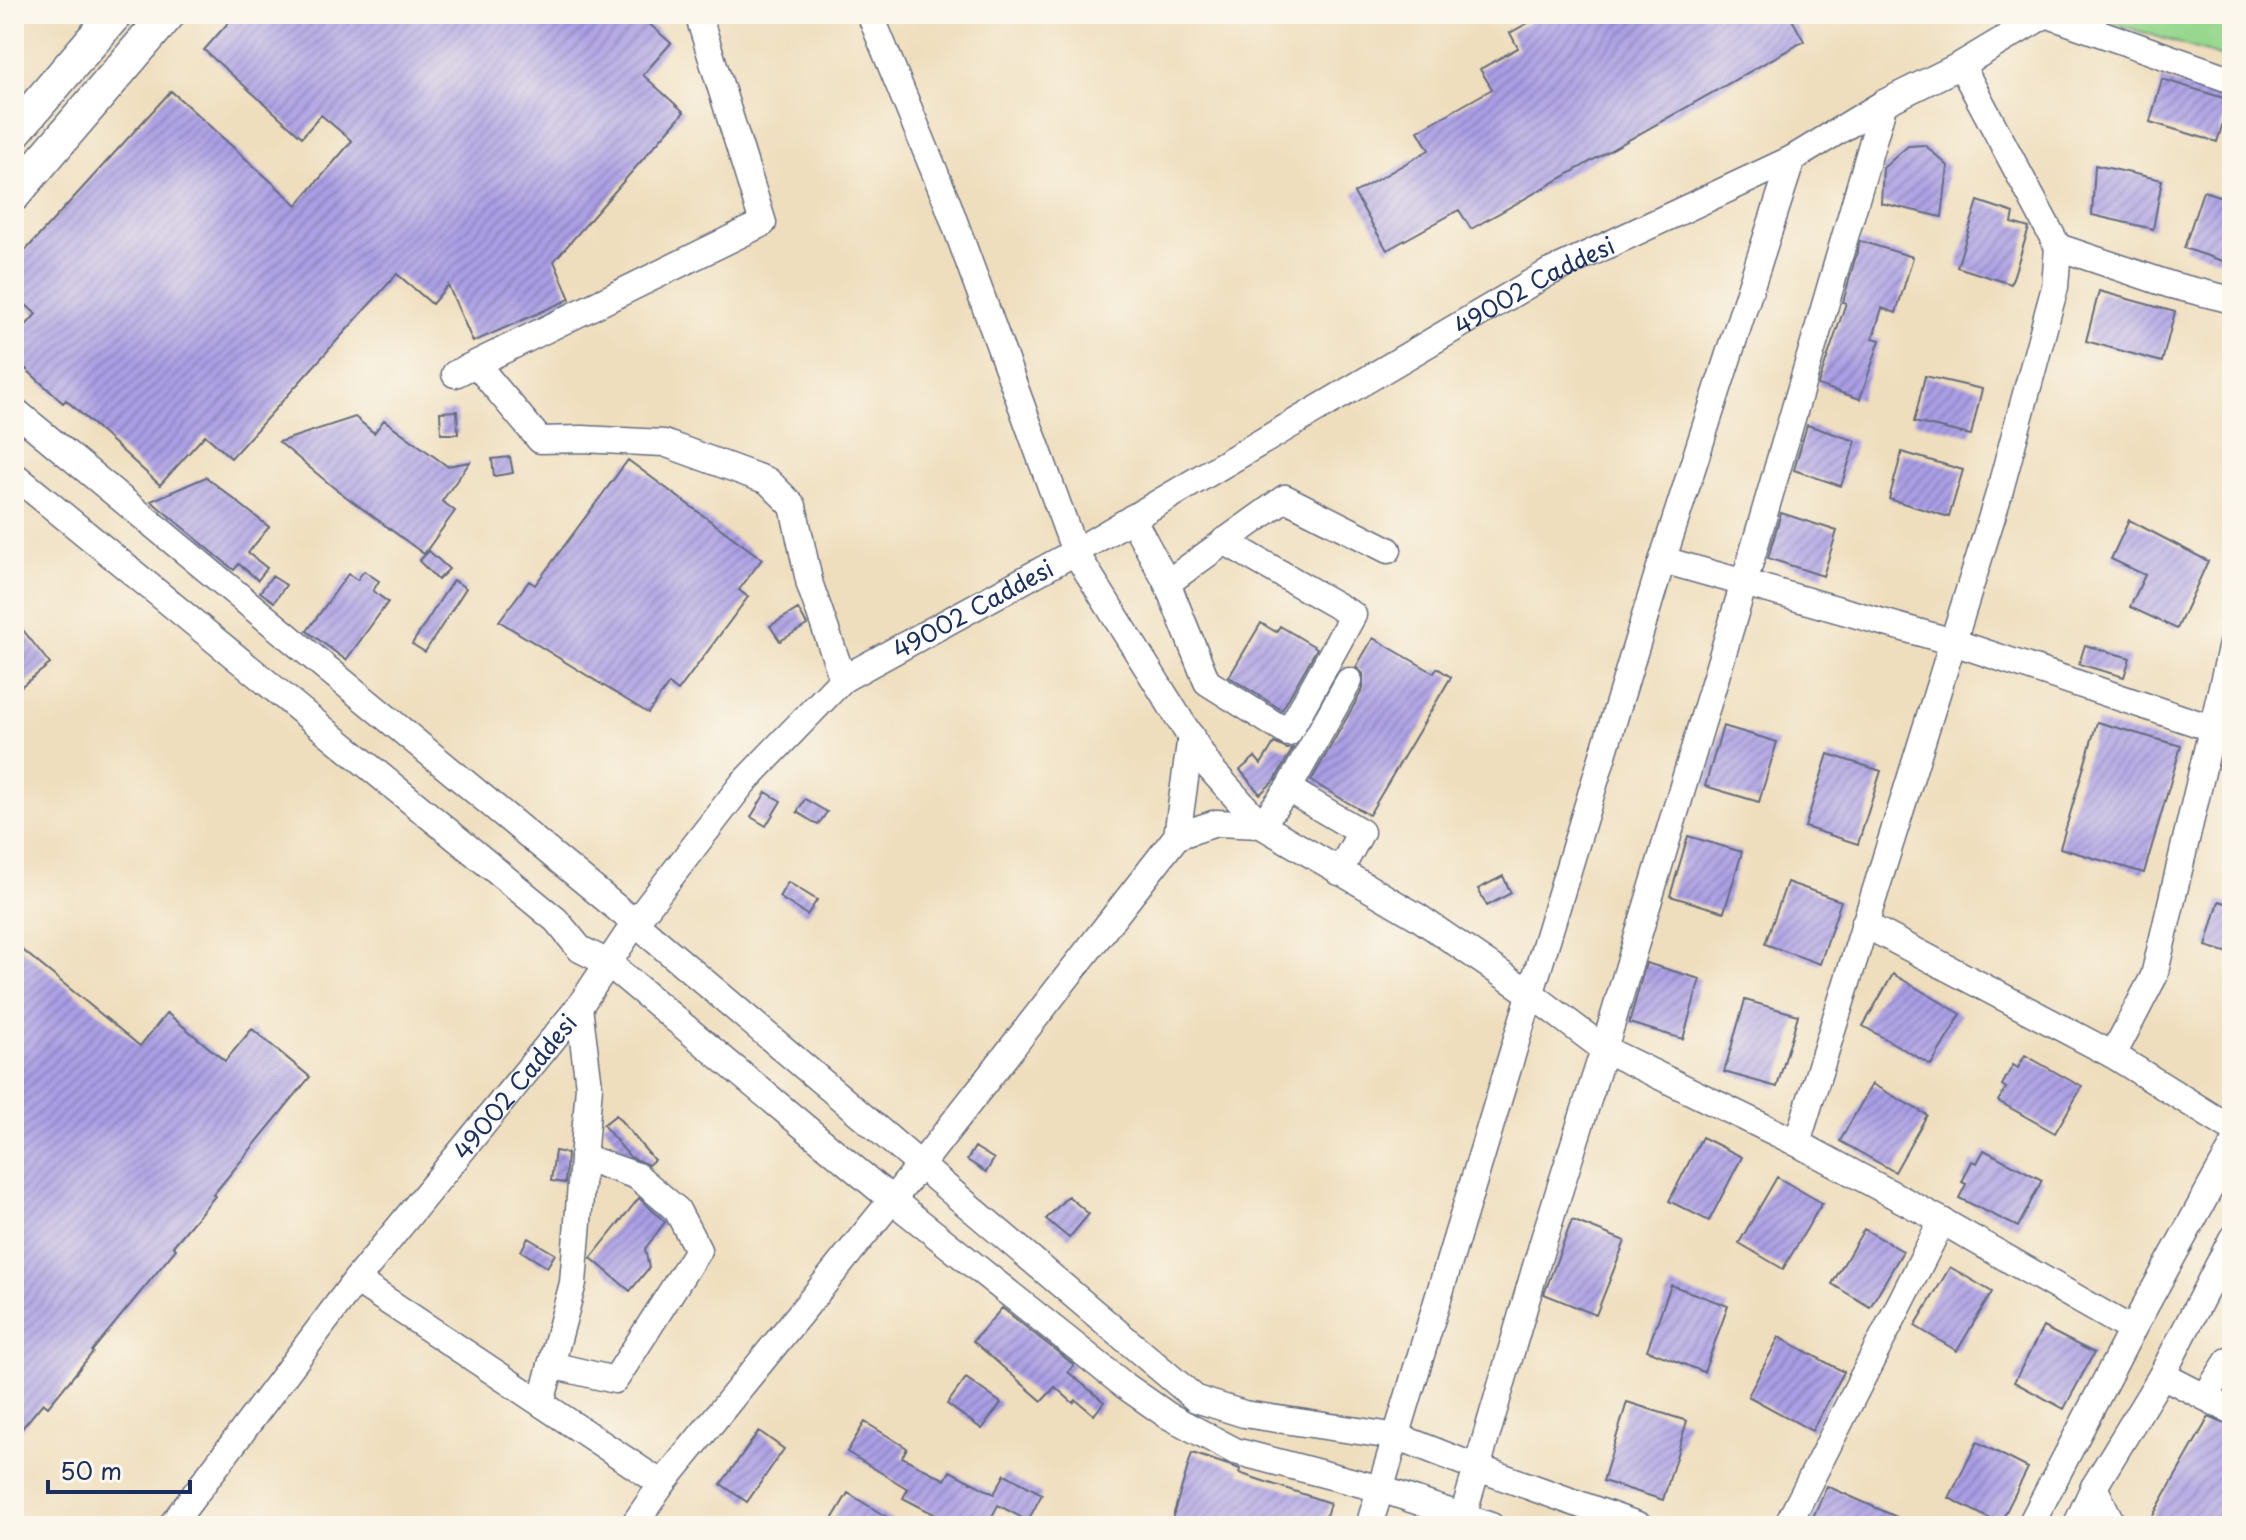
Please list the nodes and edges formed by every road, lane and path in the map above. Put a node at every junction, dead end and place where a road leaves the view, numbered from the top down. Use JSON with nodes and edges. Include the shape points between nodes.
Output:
{"nodes":[{"id":1,"x":115,"y":14,"type":"edge"},
{"id":2,"x":168,"y":14,"type":"edge"},
{"id":3,"x":698,"y":14,"type":"edge"},
{"id":4,"x":870,"y":14,"type":"edge"},
{"id":5,"x":2046,"y":14,"type":"edge"},
{"id":6,"x":1961,"y":65,"type":"junction"},
{"id":7,"x":2232,"y":80,"type":"edge"},
{"id":8,"x":1884,"y":103,"type":"junction"},
{"id":9,"x":14,"y":132,"type":"edge"},
{"id":10,"x":1792,"y":159,"type":"junction"},
{"id":11,"x":14,"y":194,"type":"edge"},
{"id":12,"x":2058,"y":247,"type":"junction"},
{"id":13,"x":2232,"y":300,"type":"edge"},
{"id":14,"x":14,"y":410,"type":"edge"},
{"id":15,"x":14,"y":475,"type":"edge"},
{"id":16,"x":1132,"y":518,"type":"junction"},
{"id":17,"x":1224,"y":541,"type":"junction"},
{"id":18,"x":1388,"y":550,"type":"dead end"},
{"id":19,"x":1075,"y":552,"type":"junction"},
{"id":20,"x":1663,"y":560,"type":"junction"},
{"id":21,"x":1167,"y":583,"type":"junction"},
{"id":22,"x":1744,"y":583,"type":"junction"},
{"id":23,"x":1953,"y":642,"type":"junction"},
{"id":24,"x":2232,"y":644,"type":"edge"},
{"id":25,"x":843,"y":679,"type":"junction"},
{"id":26,"x":1349,"y":681,"type":"dead end"},
{"id":27,"x":2221,"y":732,"type":"edge"},
{"id":28,"x":1191,"y":736,"type":"junction"},
{"id":29,"x":1288,"y":789,"type":"junction"},
{"id":30,"x":1261,"y":825,"type":"junction"},
{"id":31,"x":1177,"y":836,"type":"junction"},
{"id":32,"x":1339,"y":872,"type":"junction"},
{"id":33,"x":635,"y":923,"type":"junction"},
{"id":34,"x":1864,"y":924,"type":"junction"},
{"id":35,"x":608,"y":963,"type":"junction"},
{"id":36,"x":1531,"y":994,"type":"junction"},
{"id":37,"x":579,"y":1007,"type":"junction"},
{"id":38,"x":1604,"y":1049,"type":"junction"},
{"id":39,"x":2113,"y":1055,"type":"junction"},
{"id":40,"x":2232,"y":1129,"type":"edge"},
{"id":41,"x":1797,"y":1143,"type":"junction"},
{"id":42,"x":2232,"y":1148,"type":"edge"},
{"id":43,"x":583,"y":1157,"type":"junction"},
{"id":44,"x":922,"y":1163,"type":"junction"},
{"id":45,"x":892,"y":1200,"type":"junction"},
{"id":46,"x":1942,"y":1221,"type":"junction"},
{"id":47,"x":2232,"y":1239,"type":"edge"},
{"id":48,"x":356,"y":1280,"type":"junction"},
{"id":49,"x":2132,"y":1330,"type":"junction"},
{"id":50,"x":2231,"y":1359,"type":"edge"},
{"id":51,"x":551,"y":1365,"type":"junction"},
{"id":52,"x":2162,"y":1375,"type":"junction"},
{"id":53,"x":2205,"y":1397,"type":"junction"},
{"id":54,"x":541,"y":1403,"type":"junction"},
{"id":55,"x":2232,"y":1411,"type":"edge"},
{"id":56,"x":1399,"y":1437,"type":"junction"},
{"id":57,"x":1478,"y":1468,"type":"junction"},
{"id":58,"x":662,"y":1484,"type":"junction"},
{"id":59,"x":2094,"y":1487,"type":"junction"},
{"id":60,"x":1381,"y":1489,"type":"junction"},
{"id":61,"x":1461,"y":1521,"type":"edge"},
{"id":62,"x":171,"y":1526,"type":"edge"},
{"id":63,"x":633,"y":1526,"type":"edge"},
{"id":64,"x":1369,"y":1526,"type":"edge"},
{"id":65,"x":1491,"y":1526,"type":"edge"},
{"id":66,"x":1640,"y":1526,"type":"edge"},
{"id":67,"x":1787,"y":1526,"type":"edge"},
{"id":68,"x":2030,"y":1526,"type":"edge"},
{"id":69,"x":2076,"y":1526,"type":"edge"},
{"id":70,"x":2113,"y":1526,"type":"edge"}],
"edges":[{"from":1,"to":9,"type":"main road"},
{"from":2,"to":11,"type":"main road"},
{"from":3,"to":25,"type":"street","via":[[763,223],[466,369],[540,440],[664,443],[768,481],[793,506],[810,585]]},
{"from":4,"to":19,"type":"street","via":[[947,202]]},
{"from":5,"to":6,"type":"street","name":"49002 Caddesi"},
{"from":5,"to":7,"type":"street"},
{"from":6,"to":8,"type":"street","name":"49002 Caddesi"},
{"from":6,"to":12,"type":"street"},
{"from":8,"to":10,"type":"street","name":"49002 Caddesi"},
{"from":8,"to":22,"type":"street"},
{"from":10,"to":16,"type":"street","name":"49002 Caddesi","via":[[1548,273]]},
{"from":10,"to":20,"type":"street"},
{"from":12,"to":13,"type":"street"},
{"from":12,"to":23,"type":"street","via":[[2055,287]]},
{"from":14,"to":33,"type":"street"},
{"from":15,"to":35,"type":"street","via":[[556,920],[580,949]]},
{"from":16,"to":19,"type":"street","name":"49002 Caddesi"},
{"from":16,"to":21,"type":"street"},
{"from":17,"to":18,"type":"street","via":[[1285,498]]},
{"from":17,"to":21,"type":"street"},
{"from":17,"to":21,"type":"street","via":[[1353,615],[1288,733],[1207,682]]},
{"from":19,"to":25,"type":"street","name":"49002 Caddesi"},
{"from":19,"to":28,"type":"street"},
{"from":20,"to":22,"type":"street"},
{"from":20,"to":36,"type":"street"},
{"from":22,"to":23,"type":"street"},
{"from":22,"to":38,"type":"street"},
{"from":23,"to":27,"type":"street"},
{"from":23,"to":34,"type":"street"},
{"from":24,"to":27,"type":"street"},
{"from":25,"to":33,"type":"street","name":"49002 Caddesi","via":[[743,783]]},
{"from":26,"to":29,"type":"street"},
{"from":27,"to":39,"type":"street","via":[[2154,976]]},
{"from":28,"to":30,"type":"street","via":[[1210,768]]},
{"from":28,"to":31,"type":"street"},
{"from":29,"to":30,"type":"street"},
{"from":29,"to":32,"type":"street","via":[[1361,832]]},
{"from":30,"to":31,"type":"street","via":[[1216,823]]},
{"from":30,"to":32,"type":"street"},
{"from":31,"to":44,"type":"street"},
{"from":32,"to":36,"type":"street","via":[[1418,917]]},
{"from":33,"to":35,"type":"street","name":"49002 Caddesi"},
{"from":33,"to":44,"type":"street"},
{"from":34,"to":39,"type":"street"},
{"from":34,"to":41,"type":"street"},
{"from":35,"to":37,"type":"street","name":"49002 Caddesi"},
{"from":35,"to":45,"type":"street"},
{"from":36,"to":38,"type":"street"},
{"from":36,"to":56,"type":"street"},
{"from":37,"to":43,"type":"street","via":[[589,1086]]},
{"from":37,"to":48,"type":"street","name":"49002 Caddesi"},
{"from":38,"to":41,"type":"street"},
{"from":38,"to":57,"type":"street"},
{"from":39,"to":40,"type":"street"},
{"from":41,"to":46,"type":"street"},
{"from":42,"to":49,"type":"street"},
{"from":43,"to":51,"type":"street","via":[[573,1283]]},
{"from":43,"to":51,"type":"street","via":[[637,1176],[677,1210],[698,1250],[615,1380]]},
{"from":44,"to":45,"type":"street"},
{"from":44,"to":56,"type":"street","via":[[1196,1399],[1244,1414]]},
{"from":45,"to":58,"type":"street"},
{"from":45,"to":60,"type":"street","via":[[1124,1385],[1180,1423],[1235,1451]]},
{"from":46,"to":49,"type":"street"},
{"from":46,"to":67,"type":"street"},
{"from":47,"to":52,"type":"street"},
{"from":48,"to":54,"type":"street"},
{"from":48,"to":62,"type":"street","name":"49002 Caddesi"},
{"from":49,"to":68,"type":"street"},
{"from":50,"to":53,"type":"street"},
{"from":51,"to":54,"type":"street"},
{"from":52,"to":53,"type":"street"},
{"from":52,"to":59,"type":"street"},
{"from":53,"to":55,"type":"street"},
{"from":54,"to":58,"type":"street"},
{"from":56,"to":57,"type":"street"},
{"from":56,"to":60,"type":"street"},
{"from":57,"to":61,"type":"street"},
{"from":57,"to":66,"type":"street"},
{"from":58,"to":63,"type":"street"},
{"from":59,"to":69,"type":"street"},
{"from":59,"to":70,"type":"street"},
{"from":60,"to":61,"type":"street"},
{"from":60,"to":64,"type":"street"},
{"from":61,"to":65,"type":"street"}]}
